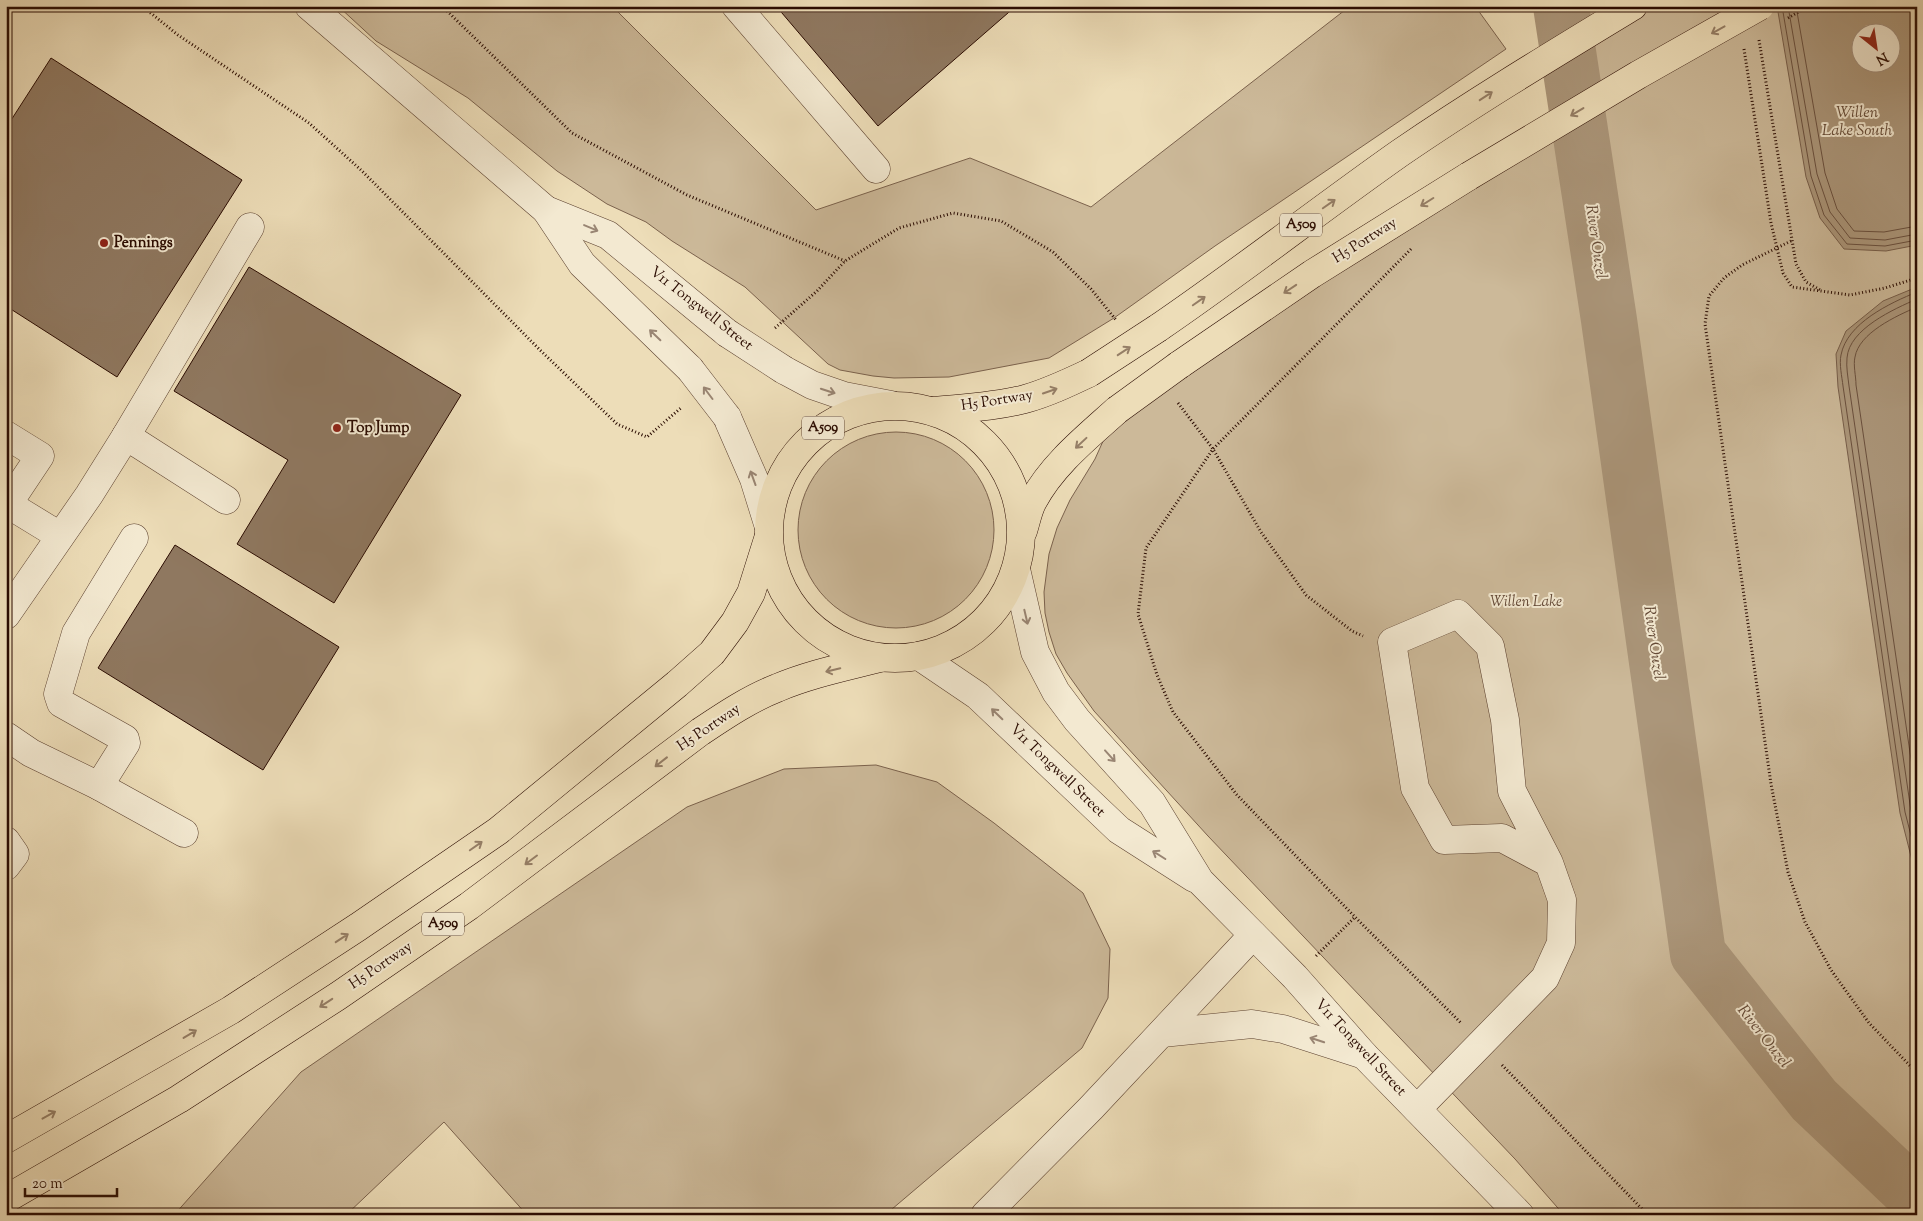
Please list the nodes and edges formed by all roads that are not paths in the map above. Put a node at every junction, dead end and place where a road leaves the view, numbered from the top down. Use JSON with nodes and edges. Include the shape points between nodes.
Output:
{"nodes":[{"id":1,"x":309,"y":6,"type":"edge"},
{"id":2,"x":736,"y":6,"type":"edge"},
{"id":3,"x":1633,"y":6,"type":"edge"},
{"id":4,"x":1760,"y":6,"type":"edge"},
{"id":5,"x":876,"y":169,"type":"dead end"},
{"id":6,"x":546,"y":210,"type":"junction"},
{"id":7,"x":250,"y":227,"type":"dead end"},
{"id":8,"x":891,"y":405,"type":"junction"},
{"id":9,"x":933,"y":411,"type":"junction"},
{"id":10,"x":6,"y":435,"type":"edge"},
{"id":11,"x":126,"y":436,"type":"junction"},
{"id":12,"x":226,"y":500,"type":"dead end"},
{"id":13,"x":7,"y":505,"type":"edge"},
{"id":14,"x":768,"y":532,"type":"junction"},
{"id":15,"x":1022,"y":534,"type":"junction"},
{"id":16,"x":60,"y":536,"type":"junction"},
{"id":17,"x":134,"y":538,"type":"dead end"},
{"id":18,"x":1016,"y":569,"type":"junction"},
{"id":19,"x":6,"y":615,"type":"edge"},
{"id":20,"x":919,"y":656,"type":"junction"},
{"id":21,"x":880,"y":658,"type":"junction"},
{"id":22,"x":6,"y":736,"type":"edge"},
{"id":23,"x":99,"y":786,"type":"junction"},
{"id":24,"x":184,"y":834,"type":"dead end"},
{"id":25,"x":6,"y":841,"type":"edge"},
{"id":26,"x":1549,"y":863,"type":"junction"},
{"id":27,"x":6,"y":866,"type":"edge"},
{"id":28,"x":1200,"y":881,"type":"junction"},
{"id":29,"x":1253,"y":935,"type":"junction"},
{"id":30,"x":1162,"y":1033,"type":"junction"},
{"id":31,"x":1364,"y":1055,"type":"junction"},
{"id":32,"x":1417,"y":1109,"type":"junction"},
{"id":33,"x":6,"y":1139,"type":"edge"},
{"id":34,"x":6,"y":1199,"type":"edge"},
{"id":35,"x":985,"y":1215,"type":"edge"},
{"id":36,"x":1520,"y":1215,"type":"edge"}],
"edges":[{"from":1,"to":6,"type":"street","name":"V11 Tongwell Street"},
{"from":2,"to":5,"type":"street"},
{"from":9,"to":3,"type":"main road","name":"H5 Portway","number":"A509","one_way":true,"bridge":true,"via":[[1024,400],[1057,389],[1089,373],[1228,280],[1445,123]]},
{"from":4,"to":15,"type":"main road","name":"H5 Portway","number":"A509","one_way":true,"bridge":true,"via":[[1468,176],[1312,274],[1179,365],[1117,410],[1076,446],[1032,502]]},
{"from":6,"to":8,"type":"street","name":"V11 Tongwell Street","one_way":true,"bridge":true,"via":[[608,235],[727,333],[784,370],[812,385],[844,396]]},
{"from":14,"to":6,"type":"street","name":"V11 Tongwell Street","one_way":true,"bridge":true,"via":[[750,470],[727,417],[690,369],[582,264]]},
{"from":7,"to":11,"type":"street"},
{"from":8,"to":9,"type":"main road","number":"A509"},
{"from":8,"to":14,"type":"main road","number":"A509","via":[[860,410],[831,422],[806,441],[787,465],[774,494]]},
{"from":9,"to":15,"type":"main road","number":"A509","via":[[969,429],[998,458],[1016,494]]},
{"from":10,"to":13,"type":"street","via":[[40,456]]},
{"from":11,"to":12,"type":"street"},
{"from":11,"to":16,"type":"street"},
{"from":13,"to":16,"type":"street"},
{"from":14,"to":21,"type":"main road","number":"A509","via":[[773,568],[784,595],[802,619],[825,638],[851,651]]},
{"from":33,"to":14,"type":"main road","number":"A509","one_way":true,"via":[[231,1010],[498,831],[712,652],[735,622],[751,593]]},
{"from":15,"to":18,"type":"main road","number":"A509"},
{"from":16,"to":19,"type":"street"},
{"from":17,"to":23,"type":"street","via":[[76,633],[58,694],[60,703],[125,739],[126,743]]},
{"from":18,"to":20,"type":"main road","number":"A509","via":[[1002,600],[980,626],[951,645]]},
{"from":18,"to":28,"type":"street","name":"V11 Tongwell Street","one_way":true,"via":[[1035,652],[1056,692],[1077,720],[1152,802]]},
{"from":20,"to":21,"type":"main road","number":"A509"},
{"from":28,"to":20,"type":"street","name":"V11 Tongwell Street","one_way":true,"via":[[1119,830],[978,696]]},
{"from":21,"to":34,"type":"main road","name":"H5 Portway","number":"A509","one_way":true,"via":[[816,674],[776,688],[738,707],[700,732],[469,906],[338,996],[179,1099]]},
{"from":22,"to":23,"type":"street","via":[[31,753]]},
{"from":23,"to":24,"type":"street"},
{"from":25,"to":27,"type":"street","via":[[15,854]]},
{"from":26,"to":26,"type":"street","via":[[1502,838],[1444,840],[1415,788],[1392,642],[1458,614],[1490,646],[1505,720],[1512,791]]},
{"from":26,"to":32,"type":"street","via":[[1562,900],[1561,943],[1545,978]]},
{"from":28,"to":29,"type":"street","name":"V11 Tongwell Street"},
{"from":29,"to":30,"type":"street"},
{"from":29,"to":31,"type":"street","name":"V11 Tongwell Street"},
{"from":31,"to":30,"type":"street","one_way":true,"via":[[1283,1029],[1252,1024]]},
{"from":30,"to":35,"type":"street"},
{"from":31,"to":32,"type":"street","name":"V11 Tongwell Street"},
{"from":32,"to":36,"type":"street","name":"V11 Tongwell Street"}]}
